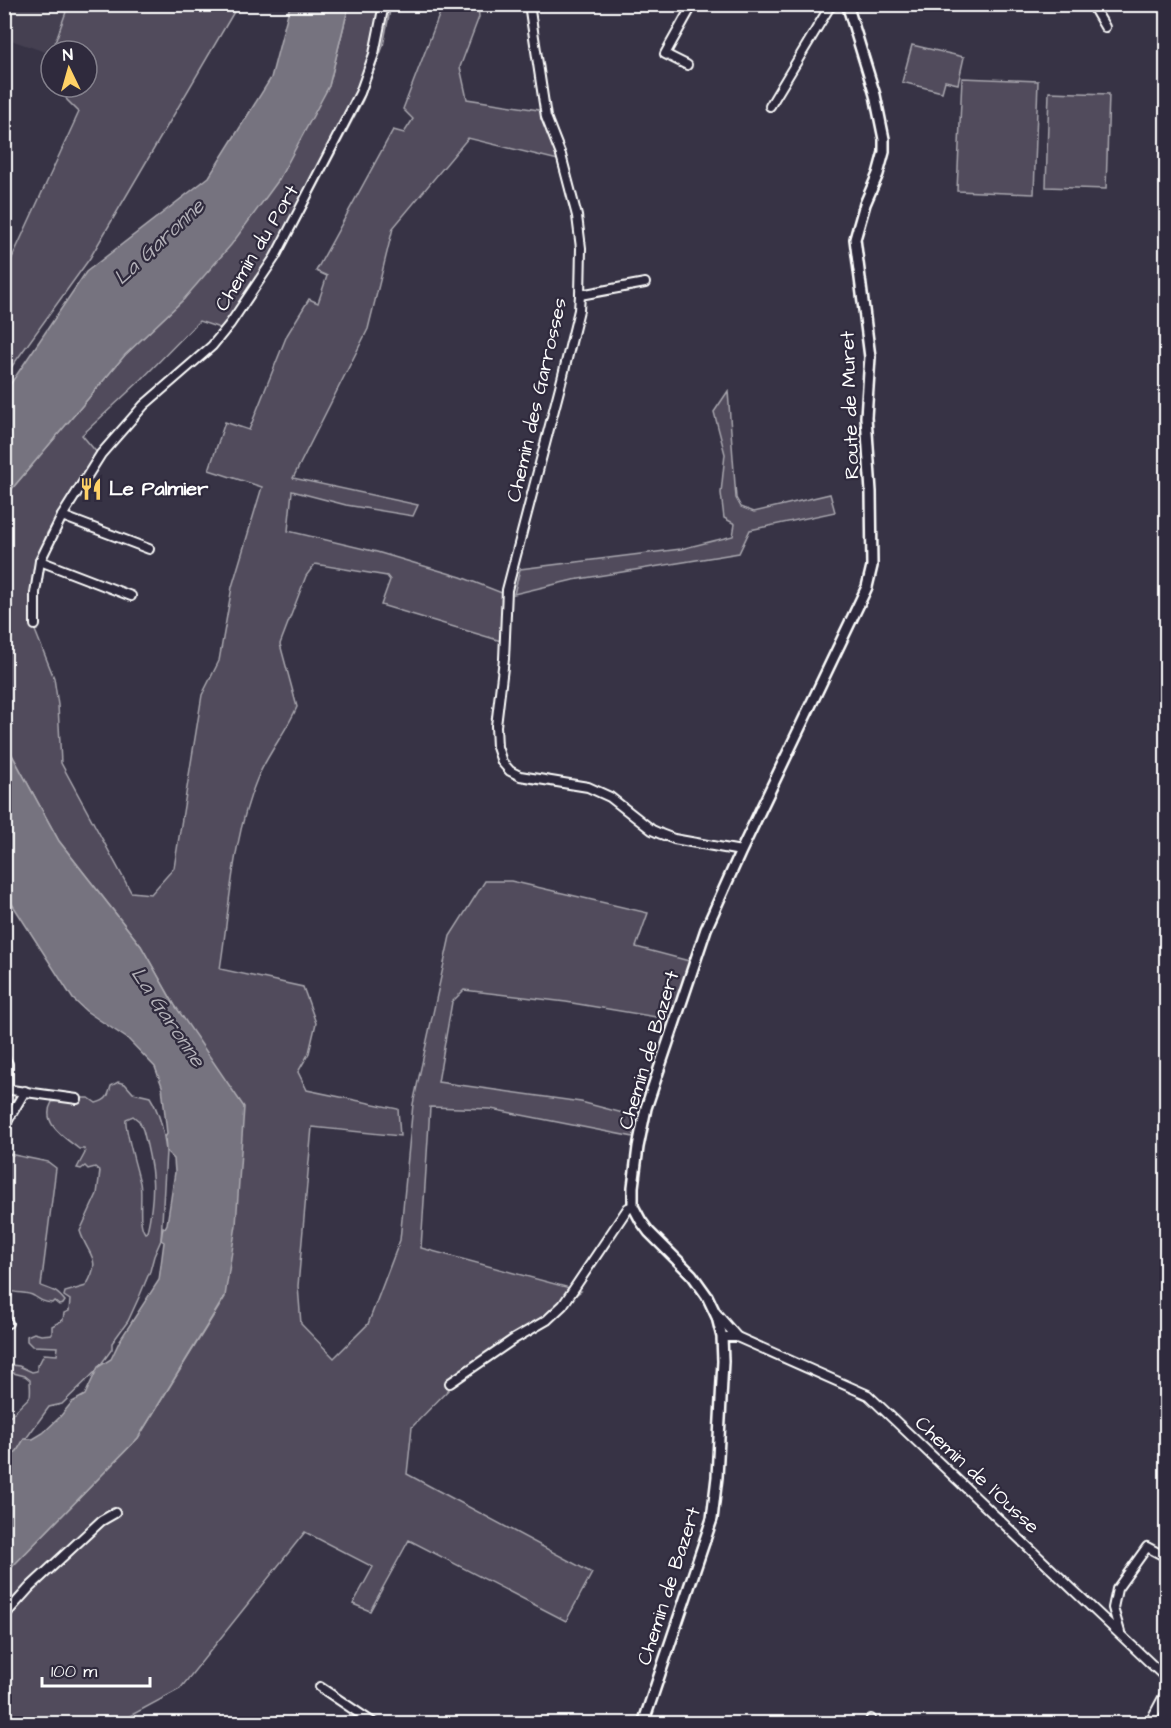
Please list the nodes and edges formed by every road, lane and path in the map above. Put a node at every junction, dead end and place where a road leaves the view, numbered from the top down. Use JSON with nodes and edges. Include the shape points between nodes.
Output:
{"nodes":[{"id":1,"x":384,"y":4,"type":"edge"},
{"id":2,"x":529,"y":4,"type":"edge"},
{"id":3,"x":693,"y":4,"type":"edge"},
{"id":4,"x":835,"y":4,"type":"edge"},
{"id":5,"x":847,"y":4,"type":"edge"},
{"id":6,"x":1096,"y":4,"type":"edge"},
{"id":7,"x":1105,"y":27,"type":"dead end"},
{"id":8,"x":687,"y":65,"type":"dead end"},
{"id":9,"x":770,"y":106,"type":"dead end"},
{"id":10,"x":645,"y":283,"type":"dead end"},
{"id":11,"x":580,"y":295,"type":"junction"},
{"id":12,"x":871,"y":492,"type":"joint"},
{"id":13,"x":62,"y":516,"type":"junction"},
{"id":14,"x":149,"y":549,"type":"dead end"},
{"id":15,"x":40,"y":561,"type":"junction"},
{"id":16,"x":131,"y":596,"type":"dead end"},
{"id":17,"x":35,"y":625,"type":"dead end"},
{"id":18,"x":741,"y":851,"type":"junction"},
{"id":19,"x":4,"y":1058,"type":"edge"},
{"id":20,"x":6,"y":1089,"type":"edge"},
{"id":21,"x":25,"y":1091,"type":"junction"},
{"id":22,"x":77,"y":1099,"type":"dead end"},
{"id":23,"x":4,"y":1127,"type":"edge"},
{"id":24,"x":633,"y":1206,"type":"junction"},
{"id":25,"x":715,"y":1313,"type":"junction"},
{"id":26,"x":722,"y":1337,"type":"junction"},
{"id":27,"x":737,"y":1337,"type":"junction"},
{"id":28,"x":450,"y":1383,"type":"dead end"},
{"id":29,"x":115,"y":1513,"type":"dead end"},
{"id":30,"x":1164,"y":1556,"type":"dead end"},
{"id":31,"x":4,"y":1616,"type":"edge"},
{"id":32,"x":1120,"y":1634,"type":"junction"},
{"id":33,"x":1167,"y":1678,"type":"edge"},
{"id":34,"x":320,"y":1687,"type":"dead end"},
{"id":35,"x":1167,"y":1692,"type":"edge"},
{"id":36,"x":375,"y":1724,"type":"edge"},
{"id":37,"x":643,"y":1724,"type":"edge"},
{"id":38,"x":1149,"y":1724,"type":"edge"}],
"edges":[{"from":1,"to":13,"type":"street","name":"Chemin du Port","via":[[374,54],[360,93],[275,257],[212,346],[144,405],[101,454]]},
{"from":2,"to":11,"type":"street","name":"Chemin des Garrosses","via":[[546,117],[561,155],[576,216],[581,248]]},
{"from":3,"to":8,"type":"street","via":[[665,54]]},
{"from":4,"to":9,"type":"street"},
{"from":5,"to":12,"type":"street","name":"Route de Muret","via":[[875,94],[884,139],[881,163],[855,239],[870,357],[866,417]]},
{"from":6,"to":7,"type":"street","via":[[1095,10]]},
{"from":10,"to":11,"type":"street"},
{"from":11,"to":18,"type":"street","name":"Chemin des Garrosses","via":[[507,590],[497,747],[502,762],[520,776],[588,787],[610,797],[661,834]]},
{"from":12,"to":18,"type":"street","name":"Chemin de Bazert","via":[[872,566],[867,587]]},
{"from":13,"to":14,"type":"street"},
{"from":13,"to":15,"type":"street","name":"Chemin du Port"},
{"from":15,"to":16,"type":"street"},
{"from":15,"to":17,"type":"street","name":"Chemin du Port"},
{"from":18,"to":24,"type":"street","name":"Chemin de Bazert","via":[[706,929],[646,1108]]},
{"from":19,"to":20,"type":"street","via":[[8,1064]]},
{"from":20,"to":21,"type":"street"},
{"from":21,"to":22,"type":"street"},
{"from":21,"to":23,"type":"street"},
{"from":24,"to":25,"type":"street","name":"Chemin de Bazert","via":[[649,1232],[692,1275]]},
{"from":24,"to":28,"type":"street","via":[[563,1305],[548,1320]]},
{"from":25,"to":26,"type":"street","name":"Chemin de Bazert"},
{"from":25,"to":27,"type":"street","name":"Chemin de l'Ousse"},
{"from":26,"to":27,"type":"street","name":"Chemin de l'Ousse"},
{"from":26,"to":37,"type":"street","name":"Chemin de Bazert","via":[[722,1401],[712,1519]]},
{"from":27,"to":32,"type":"street","name":"Chemin de l'Ousse","via":[[868,1395]]},
{"from":29,"to":31,"type":"street","via":[[93,1528]]},
{"from":30,"to":32,"type":"street","via":[[1147,1547],[1118,1586],[1113,1608]]},
{"from":32,"to":33,"type":"street","name":"Chemin de l'Ousse"},
{"from":34,"to":36,"type":"street"},
{"from":35,"to":38,"type":"street"}]}
